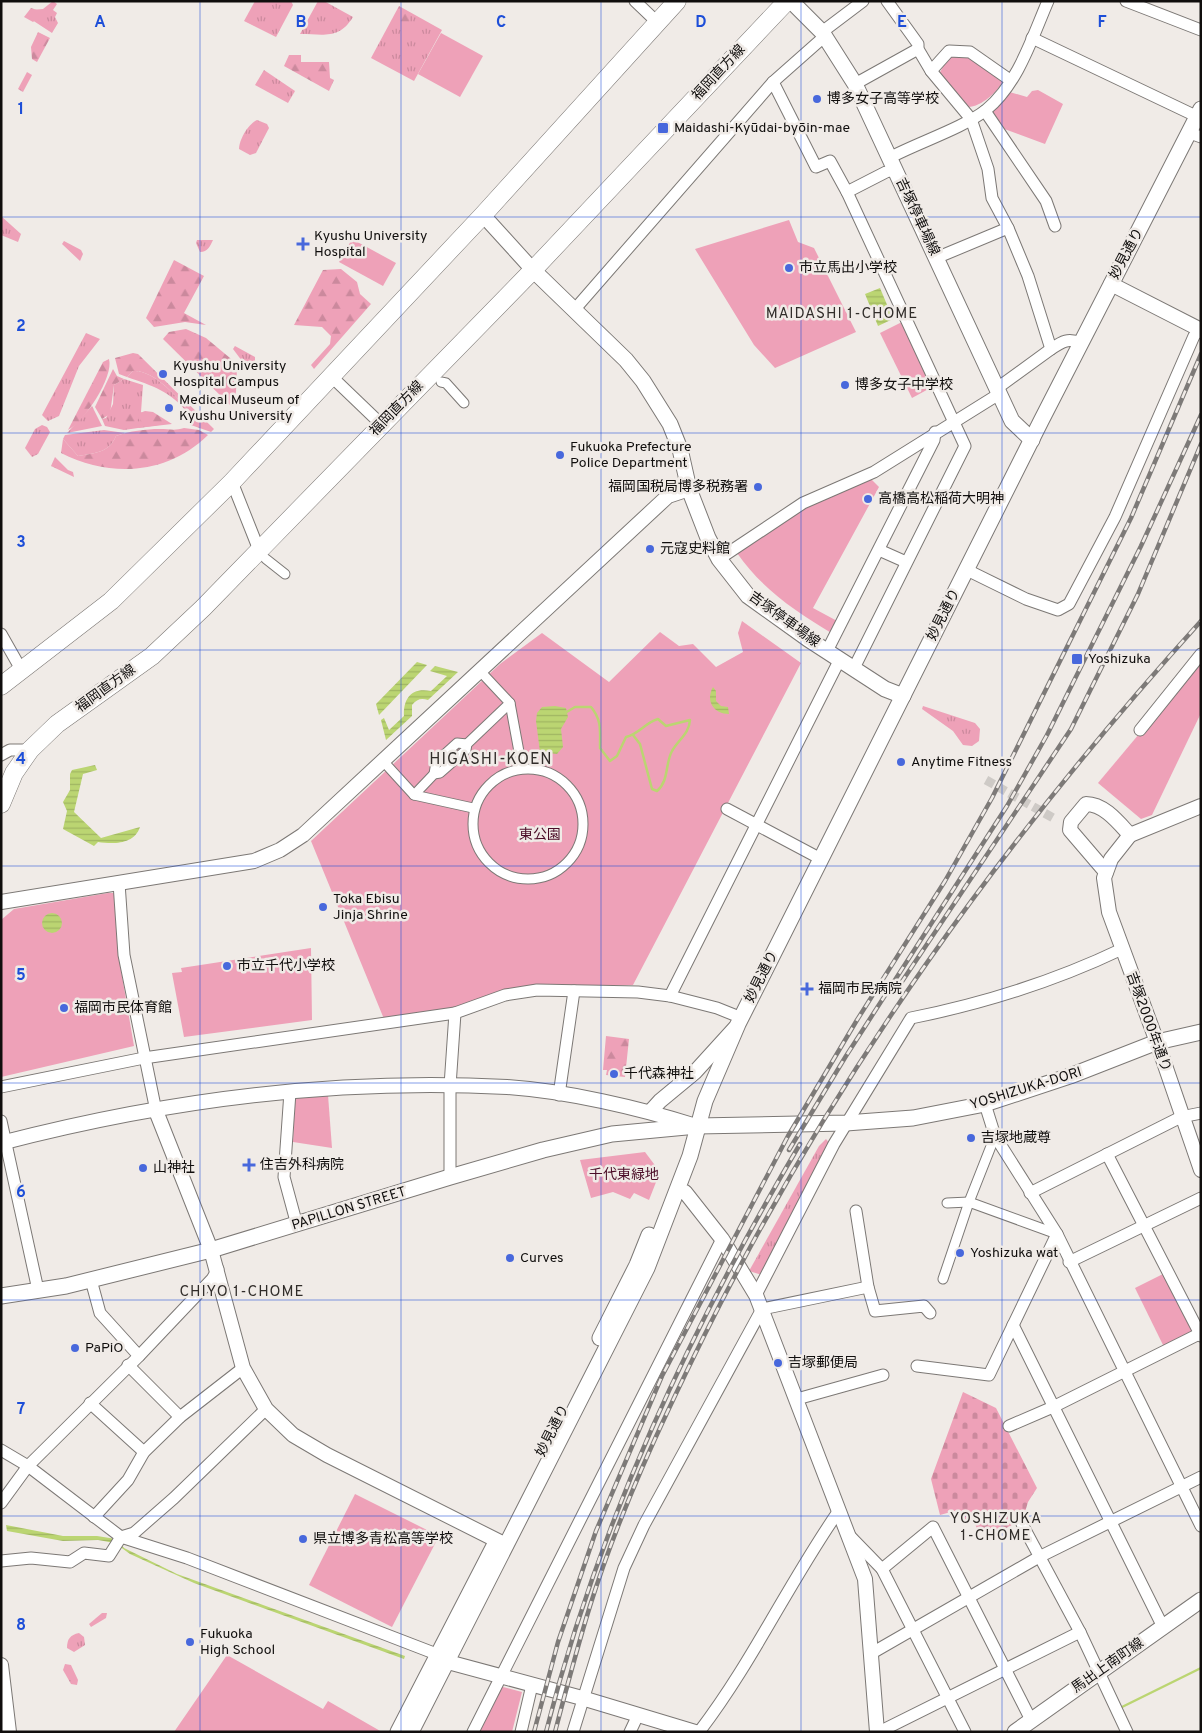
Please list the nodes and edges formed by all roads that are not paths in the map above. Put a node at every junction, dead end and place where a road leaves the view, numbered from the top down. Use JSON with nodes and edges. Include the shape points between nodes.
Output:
{"nodes":[{"id":1,"x":635,"y":1,"type":"edge"},
{"id":2,"x":677,"y":1,"type":"edge"},
{"id":3,"x":789,"y":1,"type":"edge"},
{"id":4,"x":863,"y":1,"type":"edge"},
{"id":5,"x":887,"y":1,"type":"edge"},
{"id":6,"x":1048,"y":1,"type":"edge"},
{"id":7,"x":1126,"y":1,"type":"edge"},
{"id":8,"x":658,"y":23,"type":"junction"},
{"id":9,"x":1201,"y":30,"type":"edge"},
{"id":10,"x":824,"y":34,"type":"junction"},
{"id":11,"x":1032,"y":38,"type":"junction"},
{"id":12,"x":918,"y":49,"type":"junction"},
{"id":13,"x":931,"y":71,"type":"junction"},
{"id":14,"x":1010,"y":80,"type":"junction"},
{"id":15,"x":772,"y":82,"type":"junction"},
{"id":16,"x":855,"y":84,"type":"junction"},
{"id":17,"x":985,"y":111,"type":"junction"},
{"id":18,"x":1199,"y":113,"type":"edge"},
{"id":19,"x":971,"y":119,"type":"junction"},
{"id":20,"x":1195,"y":135,"type":"edge"},
{"id":21,"x":892,"y":164,"type":"junction"},
{"id":22,"x":847,"y":192,"type":"junction"},
{"id":23,"x":483,"y":214,"type":"junction"},
{"id":24,"x":1055,"y":226,"type":"dead end"},
{"id":25,"x":1008,"y":228,"type":"junction"},
{"id":26,"x":936,"y":258,"type":"junction"},
{"id":27,"x":534,"y":270,"type":"junction"},
{"id":28,"x":1111,"y":284,"type":"junction"},
{"id":29,"x":575,"y":309,"type":"junction"},
{"id":30,"x":1200,"y":329,"type":"edge"},
{"id":31,"x":1081,"y":343,"type":"junction"},
{"id":32,"x":1051,"y":349,"type":"junction"},
{"id":33,"x":332,"y":378,"type":"junction"},
{"id":34,"x":441,"y":382,"type":"dead end"},
{"id":35,"x":997,"y":391,"type":"junction"},
{"id":36,"x":464,"y":403,"type":"dead end"},
{"id":37,"x":954,"y":420,"type":"junction"},
{"id":38,"x":382,"y":425,"type":"junction"},
{"id":39,"x":935,"y":432,"type":"junction"},
{"id":40,"x":1032,"y":440,"type":"junction"},
{"id":41,"x":232,"y":482,"type":"junction"},
{"id":42,"x":689,"y":490,"type":"junction"},
{"id":43,"x":879,"y":550,"type":"junction"},
{"id":44,"x":263,"y":555,"type":"junction"},
{"id":45,"x":719,"y":559,"type":"junction"},
{"id":46,"x":906,"y":562,"type":"junction"},
{"id":47,"x":967,"y":570,"type":"junction"},
{"id":48,"x":285,"y":574,"type":"dead end"},
{"id":49,"x":1,"y":634,"type":"edge"},
{"id":50,"x":827,"y":651,"type":"junction"},
{"id":51,"x":1201,"y":654,"type":"edge"},
{"id":52,"x":840,"y":659,"type":"junction"},
{"id":53,"x":854,"y":668,"type":"junction"},
{"id":54,"x":22,"y":671,"type":"junction"},
{"id":55,"x":480,"y":671,"type":"junction"},
{"id":56,"x":1,"y":686,"type":"edge"},
{"id":57,"x":903,"y":696,"type":"junction"},
{"id":58,"x":510,"y":703,"type":"junction"},
{"id":59,"x":1140,"y":730,"type":"dead end"},
{"id":60,"x":30,"y":750,"type":"junction"},
{"id":61,"x":1,"y":756,"type":"edge"},
{"id":62,"x":383,"y":761,"type":"junction"},
{"id":63,"x":522,"y":768,"type":"junction"},
{"id":64,"x":414,"y":795,"type":"junction"},
{"id":65,"x":1,"y":804,"type":"edge"},
{"id":66,"x":1201,"y":806,"type":"edge"},
{"id":67,"x":473,"y":808,"type":"junction"},
{"id":68,"x":727,"y":809,"type":"dead end"},
{"id":69,"x":758,"y":825,"type":"junction"},
{"id":70,"x":1130,"y":835,"type":"junction"},
{"id":71,"x":821,"y":859,"type":"junction"},
{"id":72,"x":1106,"y":872,"type":"junction"},
{"id":73,"x":119,"y":882,"type":"junction"},
{"id":74,"x":1,"y":902,"type":"edge"},
{"id":75,"x":1122,"y":949,"type":"junction"},
{"id":76,"x":574,"y":991,"type":"junction"},
{"id":77,"x":670,"y":996,"type":"junction"},
{"id":78,"x":455,"y":1013,"type":"junction"},
{"id":79,"x":740,"y":1021,"type":"junction"},
{"id":80,"x":1201,"y":1032,"type":"edge"},
{"id":81,"x":1157,"y":1042,"type":"junction"},
{"id":82,"x":144,"y":1058,"type":"junction"},
{"id":83,"x":450,"y":1086,"type":"junction"},
{"id":84,"x":1,"y":1087,"type":"edge"},
{"id":85,"x":290,"y":1092,"type":"junction"},
{"id":86,"x":559,"y":1095,"type":"junction"},
{"id":87,"x":985,"y":1104,"type":"junction"},
{"id":88,"x":156,"y":1111,"type":"junction"},
{"id":89,"x":650,"y":1112,"type":"junction"},
{"id":90,"x":1201,"y":1113,"type":"edge"},
{"id":91,"x":1181,"y":1117,"type":"junction"},
{"id":92,"x":1,"y":1121,"type":"edge"},
{"id":93,"x":846,"y":1122,"type":"junction"},
{"id":94,"x":697,"y":1126,"type":"junction"},
{"id":95,"x":995,"y":1136,"type":"junction"},
{"id":96,"x":3,"y":1143,"type":"edge"},
{"id":97,"x":1107,"y":1154,"type":"junction"},
{"id":98,"x":1201,"y":1170,"type":"edge"},
{"id":99,"x":450,"y":1177,"type":"junction"},
{"id":100,"x":677,"y":1192,"type":"junction"},
{"id":101,"x":1030,"y":1193,"type":"junction"},
{"id":102,"x":1201,"y":1198,"type":"edge"},
{"id":103,"x":969,"y":1202,"type":"junction"},
{"id":104,"x":947,"y":1203,"type":"dead end"},
{"id":105,"x":856,"y":1210,"type":"dead end"},
{"id":106,"x":297,"y":1225,"type":"junction"},
{"id":107,"x":1144,"y":1226,"type":"junction"},
{"id":108,"x":1057,"y":1234,"type":"junction"},
{"id":109,"x":722,"y":1239,"type":"junction"},
{"id":110,"x":211,"y":1250,"type":"junction"},
{"id":111,"x":1070,"y":1262,"type":"junction"},
{"id":112,"x":218,"y":1269,"type":"junction"},
{"id":113,"x":943,"y":1279,"type":"dead end"},
{"id":114,"x":91,"y":1280,"type":"junction"},
{"id":115,"x":868,"y":1287,"type":"junction"},
{"id":116,"x":38,"y":1290,"type":"junction"},
{"id":117,"x":756,"y":1295,"type":"junction"},
{"id":118,"x":1,"y":1296,"type":"edge"},
{"id":119,"x":762,"y":1309,"type":"junction"},
{"id":120,"x":930,"y":1313,"type":"dead end"},
{"id":121,"x":1013,"y":1325,"type":"junction"},
{"id":122,"x":1200,"y":1334,"type":"edge"},
{"id":123,"x":139,"y":1356,"type":"junction"},
{"id":124,"x":128,"y":1365,"type":"junction"},
{"id":125,"x":916,"y":1366,"type":"dead end"},
{"id":126,"x":243,"y":1368,"type":"junction"},
{"id":127,"x":1124,"y":1371,"type":"junction"},
{"id":128,"x":883,"y":1375,"type":"dead end"},
{"id":129,"x":797,"y":1399,"type":"junction"},
{"id":130,"x":90,"y":1403,"type":"junction"},
{"id":131,"x":1053,"y":1407,"type":"junction"},
{"id":132,"x":266,"y":1409,"type":"junction"},
{"id":133,"x":180,"y":1417,"type":"junction"},
{"id":134,"x":1009,"y":1426,"type":"dead end"},
{"id":135,"x":1,"y":1450,"type":"edge"},
{"id":136,"x":144,"y":1452,"type":"junction"},
{"id":137,"x":28,"y":1466,"type":"junction"},
{"id":138,"x":1201,"y":1477,"type":"edge"},
{"id":139,"x":1181,"y":1487,"type":"junction"},
{"id":140,"x":1,"y":1503,"type":"edge"},
{"id":141,"x":838,"y":1512,"type":"junction"},
{"id":142,"x":94,"y":1517,"type":"junction"},
{"id":143,"x":1110,"y":1522,"type":"junction"},
{"id":144,"x":1022,"y":1524,"type":"dead end"},
{"id":145,"x":1201,"y":1526,"type":"edge"},
{"id":146,"x":847,"y":1532,"type":"junction"},
{"id":147,"x":121,"y":1537,"type":"junction"},
{"id":148,"x":502,"y":1543,"type":"junction"},
{"id":149,"x":1038,"y":1557,"type":"junction"},
{"id":150,"x":1,"y":1561,"type":"edge"},
{"id":151,"x":882,"y":1569,"type":"junction"},
{"id":152,"x":968,"y":1596,"type":"junction"},
{"id":153,"x":1201,"y":1600,"type":"edge"},
{"id":154,"x":1163,"y":1627,"type":"junction"},
{"id":155,"x":913,"y":1630,"type":"junction"},
{"id":156,"x":1080,"y":1632,"type":"junction"},
{"id":157,"x":872,"y":1653,"type":"junction"},
{"id":158,"x":443,"y":1658,"type":"junction"},
{"id":159,"x":1,"y":1665,"type":"edge"},
{"id":160,"x":1006,"y":1669,"type":"junction"},
{"id":161,"x":1098,"y":1673,"type":"junction"},
{"id":162,"x":501,"y":1676,"type":"junction"},
{"id":163,"x":532,"y":1684,"type":"junction"},
{"id":164,"x":948,"y":1697,"type":"junction"},
{"id":165,"x":582,"y":1698,"type":"junction"},
{"id":166,"x":638,"y":1715,"type":"junction"},
{"id":167,"x":1031,"y":1720,"type":"junction"},
{"id":168,"x":9,"y":1732,"type":"edge"},
{"id":169,"x":398,"y":1732,"type":"edge"},
{"id":170,"x":411,"y":1732,"type":"edge"},
{"id":171,"x":474,"y":1732,"type":"edge"},
{"id":172,"x":521,"y":1732,"type":"edge"},
{"id":173,"x":573,"y":1732,"type":"edge"},
{"id":174,"x":630,"y":1732,"type":"edge"},
{"id":175,"x":695,"y":1732,"type":"edge"},
{"id":176,"x":699,"y":1732,"type":"edge"},
{"id":177,"x":878,"y":1732,"type":"edge"},
{"id":178,"x":965,"y":1732,"type":"edge"},
{"id":179,"x":1015,"y":1732,"type":"edge"},
{"id":180,"x":1127,"y":1732,"type":"edge"}],
"edges":[{"from":1,"to":8,"type":"street"},
{"from":2,"to":8,"type":"main road"},
{"from":3,"to":10,"type":"main road","name":"吉塚停車場線"},
{"from":3,"to":27,"type":"main road","name":"福岡直方線"},
{"from":4,"to":10,"type":"street"},
{"from":5,"to":12,"type":"street","via":[[918,44]]},
{"from":6,"to":11,"type":"street"},
{"from":7,"to":9,"type":"street"},
{"from":8,"to":23,"type":"main road"},
{"from":10,"to":15,"type":"street"},
{"from":10,"to":16,"type":"main road","name":"吉塚停車場線"},
{"from":11,"to":14,"type":"street","via":[[1014,78]]},
{"from":11,"to":18,"type":"street"},
{"from":12,"to":13,"type":"street"},
{"from":12,"to":16,"type":"street"},
{"from":13,"to":14,"type":"street","via":[[949,51],[970,52]]},
{"from":13,"to":19,"type":"street"},
{"from":14,"to":17,"type":"street","via":[[998,99]]},
{"from":15,"to":22,"type":"street","via":[[816,168],[830,160]]},
{"from":15,"to":29,"type":"street"},
{"from":16,"to":21,"type":"main road","name":"吉塚停車場線"},
{"from":17,"to":19,"type":"street"},
{"from":17,"to":24,"type":"street","via":[[1046,201]]},
{"from":18,"to":20,"type":"main road","name":"妙見通り"},
{"from":19,"to":21,"type":"street"},
{"from":19,"to":25,"type":"street","via":[[988,170],[992,198]]},
{"from":20,"to":28,"type":"main road","name":"妙見通り"},
{"from":21,"to":22,"type":"street","via":[[886,172]]},
{"from":21,"to":26,"type":"main road","name":"吉塚停車場線"},
{"from":22,"to":37,"type":"street"},
{"from":23,"to":27,"type":"street"},
{"from":23,"to":33,"type":"main road"},
{"from":25,"to":26,"type":"street"},
{"from":25,"to":32,"type":"street","via":[[1028,276]]},
{"from":26,"to":35,"type":"main road","name":"吉塚停車場線"},
{"from":27,"to":29,"type":"main road","name":"吉塚停車場線"},
{"from":27,"to":38,"type":"main road","name":"福岡直方線"},
{"from":28,"to":30,"type":"street"},
{"from":28,"to":31,"type":"main road","name":"妙見通り"},
{"from":29,"to":42,"type":"main road","name":"吉塚停車場線","via":[[626,360],[667,419],[680,449]]},
{"from":30,"to":47,"type":"street","via":[[1194,336],[1115,517],[1069,604],[1058,610],[1042,606]]},
{"from":31,"to":32,"type":"street","via":[[1063,340]]},
{"from":31,"to":40,"type":"main road","name":"妙見通り"},
{"from":32,"to":35,"type":"street"},
{"from":33,"to":38,"type":"street"},
{"from":33,"to":41,"type":"main road"},
{"from":34,"to":36,"type":"street","via":[[446,383]]},
{"from":35,"to":37,"type":"street"},
{"from":35,"to":40,"type":"main road","name":"吉塚停車場線","via":[[1012,421]]},
{"from":37,"to":39,"type":"street"},
{"from":37,"to":46,"type":"street","via":[[965,446]]},
{"from":38,"to":44,"type":"main road","name":"福岡直方線"},
{"from":39,"to":43,"type":"street","via":[[934,440]]},
{"from":39,"to":45,"type":"street","via":[[874,472],[803,503]]},
{"from":40,"to":47,"type":"main road","name":"妙見通り"},
{"from":41,"to":44,"type":"street"},
{"from":41,"to":54,"type":"main road","via":[[111,601]]},
{"from":42,"to":45,"type":"main road","name":"吉塚停車場線"},
{"from":42,"to":55,"type":"street","via":[[668,496]]},
{"from":43,"to":46,"type":"street"},
{"from":43,"to":50,"type":"street"},
{"from":44,"to":48,"type":"street"},
{"from":44,"to":60,"type":"main road","name":"福岡直方線","via":[[152,656],[57,724]]},
{"from":45,"to":50,"type":"main road","name":"吉塚停車場線","via":[[748,596]]},
{"from":46,"to":53,"type":"street"},
{"from":47,"to":57,"type":"main road","name":"妙見通り"},
{"from":49,"to":54,"type":"street"},
{"from":50,"to":52,"type":"main road","name":"吉塚停車場線"},
{"from":51,"to":59,"type":"street"},
{"from":52,"to":53,"type":"main road","name":"吉塚停車場線"},
{"from":52,"to":69,"type":"street"},
{"from":53,"to":57,"type":"main road","name":"吉塚停車場線","via":[[885,689]]},
{"from":54,"to":56,"type":"main road"},
{"from":55,"to":58,"type":"street"},
{"from":55,"to":62,"type":"street"},
{"from":57,"to":71,"type":"main road","name":"妙見通り"},
{"from":58,"to":63,"type":"street"},
{"from":58,"to":64,"type":"street","via":[[467,744],[466,750],[440,774],[434,774]]},
{"from":60,"to":61,"type":"street","via":[[10,750]]},
{"from":60,"to":65,"type":"main road","name":"福岡直方線","via":[[14,773]]},
{"from":62,"to":64,"type":"street"},
{"from":62,"to":73,"type":"street","via":[[303,835],[280,850],[254,861]]},
{"from":63,"to":67,"type":"street","via":[[498,777],[484,790]]},
{"from":63,"to":67,"type":"street","via":[[552,774],[568,784],[582,809],[584,828],[579,848],[568,864],[544,878],[525,880],[501,873],[480,852],[473,834]]},
{"from":64,"to":67,"type":"street"},
{"from":66,"to":70,"type":"street"},
{"from":68,"to":69,"type":"street"},
{"from":69,"to":71,"type":"street"},
{"from":69,"to":77,"type":"street"},
{"from":70,"to":72,"type":"street","via":[[1111,859]]},
{"from":70,"to":72,"type":"street","via":[[1095,804],[1086,804],[1071,822],[1070,830]]},
{"from":71,"to":79,"type":"main road","name":"妙見通り"},
{"from":72,"to":75,"type":"street","name":"吉塚2000年通り","via":[[1105,894]]},
{"from":73,"to":74,"type":"street"},
{"from":73,"to":82,"type":"street","via":[[124,955]]},
{"from":75,"to":81,"type":"street","name":"吉塚2000年通り"},
{"from":75,"to":93,"type":"street","via":[[1058,978],[992,1001],[911,1018]]},
{"from":76,"to":77,"type":"street"},
{"from":76,"to":78,"type":"street","via":[[537,990],[505,995]]},
{"from":76,"to":86,"type":"street"},
{"from":77,"to":79,"type":"street","via":[[717,1008]]},
{"from":78,"to":82,"type":"street"},
{"from":78,"to":83,"type":"street"},
{"from":79,"to":89,"type":"street","via":[[695,1072]]},
{"from":79,"to":94,"type":"main road","name":"妙見通り","via":[[706,1097]]},
{"from":80,"to":81,"type":"main road","name":"YOSHIZUKA-DORI"},
{"from":81,"to":87,"type":"main road","name":"YOSHIZUKA-DORI"},
{"from":81,"to":91,"type":"street","name":"吉塚2000年通り"},
{"from":82,"to":84,"type":"street"},
{"from":82,"to":88,"type":"street"},
{"from":83,"to":85,"type":"street","via":[[406,1084]]},
{"from":83,"to":86,"type":"street","via":[[508,1088]]},
{"from":83,"to":99,"type":"street"},
{"from":85,"to":88,"type":"street","via":[[256,1094]]},
{"from":85,"to":106,"type":"street","via":[[284,1178]]},
{"from":86,"to":89,"type":"street"},
{"from":87,"to":93,"type":"main road","name":"YOSHIZUKA-DORI","via":[[912,1118]]},
{"from":87,"to":95,"type":"street"},
{"from":88,"to":96,"type":"street"},
{"from":88,"to":110,"type":"street"},
{"from":89,"to":94,"type":"street"},
{"from":90,"to":91,"type":"street"},
{"from":91,"to":97,"type":"street"},
{"from":91,"to":98,"type":"street","name":"吉塚2000年通り"},
{"from":92,"to":96,"type":"street"},
{"from":93,"to":94,"type":"main road","name":"YOSHIZUKA-DORI"},
{"from":93,"to":117,"type":"street"},
{"from":94,"to":99,"type":"main road","name":"PAPILLON STREET","via":[[612,1134]]},
{"from":94,"to":100,"type":"main road","name":"妙見通り"},
{"from":94,"to":148,"type":"main road","name":"妙見通り","via":[[680,1157],[637,1264]]},
{"from":95,"to":101,"type":"street"},
{"from":95,"to":103,"type":"street"},
{"from":96,"to":116,"type":"street"},
{"from":97,"to":101,"type":"street"},
{"from":97,"to":107,"type":"street"},
{"from":99,"to":106,"type":"main road","name":"PAPILLON STREET"},
{"from":100,"to":109,"type":"street","via":[[685,1192]]},
{"from":100,"to":148,"type":"main road","name":"妙見通り","via":[[647,1268]]},
{"from":101,"to":108,"type":"street"},
{"from":102,"to":107,"type":"street"},
{"from":103,"to":104,"type":"street"},
{"from":103,"to":108,"type":"street"},
{"from":103,"to":113,"type":"street"},
{"from":105,"to":115,"type":"street"},
{"from":106,"to":110,"type":"main road","name":"PAPILLON STREET"},
{"from":107,"to":111,"type":"street"},
{"from":107,"to":122,"type":"street"},
{"from":108,"to":111,"type":"street"},
{"from":108,"to":121,"type":"street"},
{"from":109,"to":117,"type":"street"},
{"from":109,"to":162,"type":"street"},
{"from":110,"to":112,"type":"street"},
{"from":110,"to":114,"type":"main road","name":"PAPILLON STREET"},
{"from":111,"to":127,"type":"street"},
{"from":112,"to":123,"type":"street"},
{"from":112,"to":126,"type":"street"},
{"from":114,"to":116,"type":"main road","name":"PAPILLON STREET"},
{"from":114,"to":123,"type":"street","via":[[100,1312]]},
{"from":115,"to":119,"type":"street"},
{"from":115,"to":120,"type":"street","via":[[875,1311],[924,1306]]},
{"from":116,"to":118,"type":"main road","name":"PAPILLON STREET"},
{"from":117,"to":119,"type":"street"},
{"from":119,"to":129,"type":"street"},
{"from":119,"to":165,"type":"street","via":[[644,1525],[624,1568]]},
{"from":121,"to":125,"type":"street","via":[[989,1375]]},
{"from":121,"to":131,"type":"street"},
{"from":122,"to":127,"type":"street"},
{"from":123,"to":124,"type":"street"},
{"from":124,"to":130,"type":"street"},
{"from":124,"to":133,"type":"street"},
{"from":126,"to":132,"type":"street"},
{"from":126,"to":133,"type":"street"},
{"from":127,"to":131,"type":"street"},
{"from":127,"to":139,"type":"street"},
{"from":128,"to":129,"type":"street"},
{"from":129,"to":141,"type":"street"},
{"from":130,"to":136,"type":"street"},
{"from":130,"to":137,"type":"street"},
{"from":131,"to":134,"type":"street"},
{"from":131,"to":143,"type":"street"},
{"from":132,"to":147,"type":"street","via":[[174,1498],[134,1533]]},
{"from":132,"to":148,"type":"street","via":[[293,1435],[326,1455]]},
{"from":133,"to":136,"type":"street"},
{"from":135,"to":137,"type":"street"},
{"from":136,"to":142,"type":"street","via":[[128,1480]]},
{"from":137,"to":140,"type":"street"},
{"from":137,"to":142,"type":"street"},
{"from":138,"to":139,"type":"street"},
{"from":139,"to":143,"type":"street"},
{"from":139,"to":145,"type":"street"},
{"from":141,"to":146,"type":"street"},
{"from":141,"to":176,"type":"street","via":[[813,1548],[728,1694]]},
{"from":142,"to":147,"type":"street"},
{"from":143,"to":149,"type":"street"},
{"from":143,"to":154,"type":"street"},
{"from":144,"to":149,"type":"street"},
{"from":146,"to":151,"type":"street"},
{"from":146,"to":157,"type":"street","via":[[865,1579]]},
{"from":147,"to":150,"type":"street","via":[[109,1556],[84,1553],[70,1562],[31,1558]]},
{"from":147,"to":158,"type":"street","via":[[187,1558]]},
{"from":148,"to":158,"type":"main road","name":"妙見通り"},
{"from":149,"to":152,"type":"street"},
{"from":149,"to":156,"type":"street"},
{"from":151,"to":152,"type":"street","via":[[934,1527]]},
{"from":151,"to":155,"type":"street"},
{"from":152,"to":155,"type":"street"},
{"from":152,"to":160,"type":"street"},
{"from":153,"to":154,"type":"main road","name":"馬出上南町線"},
{"from":154,"to":161,"type":"main road","name":"馬出上南町線"},
{"from":155,"to":157,"type":"street"},
{"from":155,"to":164,"type":"street"},
{"from":156,"to":160,"type":"street"},
{"from":156,"to":161,"type":"street"},
{"from":157,"to":177,"type":"street"},
{"from":158,"to":162,"type":"street"},
{"from":158,"to":169,"type":"main road","name":"妙見通り"},
{"from":158,"to":170,"type":"main road","name":"妙見通り"},
{"from":159,"to":168,"type":"street"},
{"from":160,"to":164,"type":"street"},
{"from":160,"to":167,"type":"street"},
{"from":161,"to":167,"type":"main road","name":"馬出上南町線"},
{"from":161,"to":180,"type":"street"},
{"from":162,"to":163,"type":"street"},
{"from":162,"to":171,"type":"street"},
{"from":163,"to":165,"type":"street"},
{"from":163,"to":172,"type":"street"},
{"from":164,"to":177,"type":"street"},
{"from":164,"to":178,"type":"street"},
{"from":165,"to":166,"type":"street"},
{"from":165,"to":173,"type":"street"},
{"from":166,"to":174,"type":"street"},
{"from":166,"to":175,"type":"street"},
{"from":167,"to":179,"type":"main road","name":"馬出上南町線"}]}
